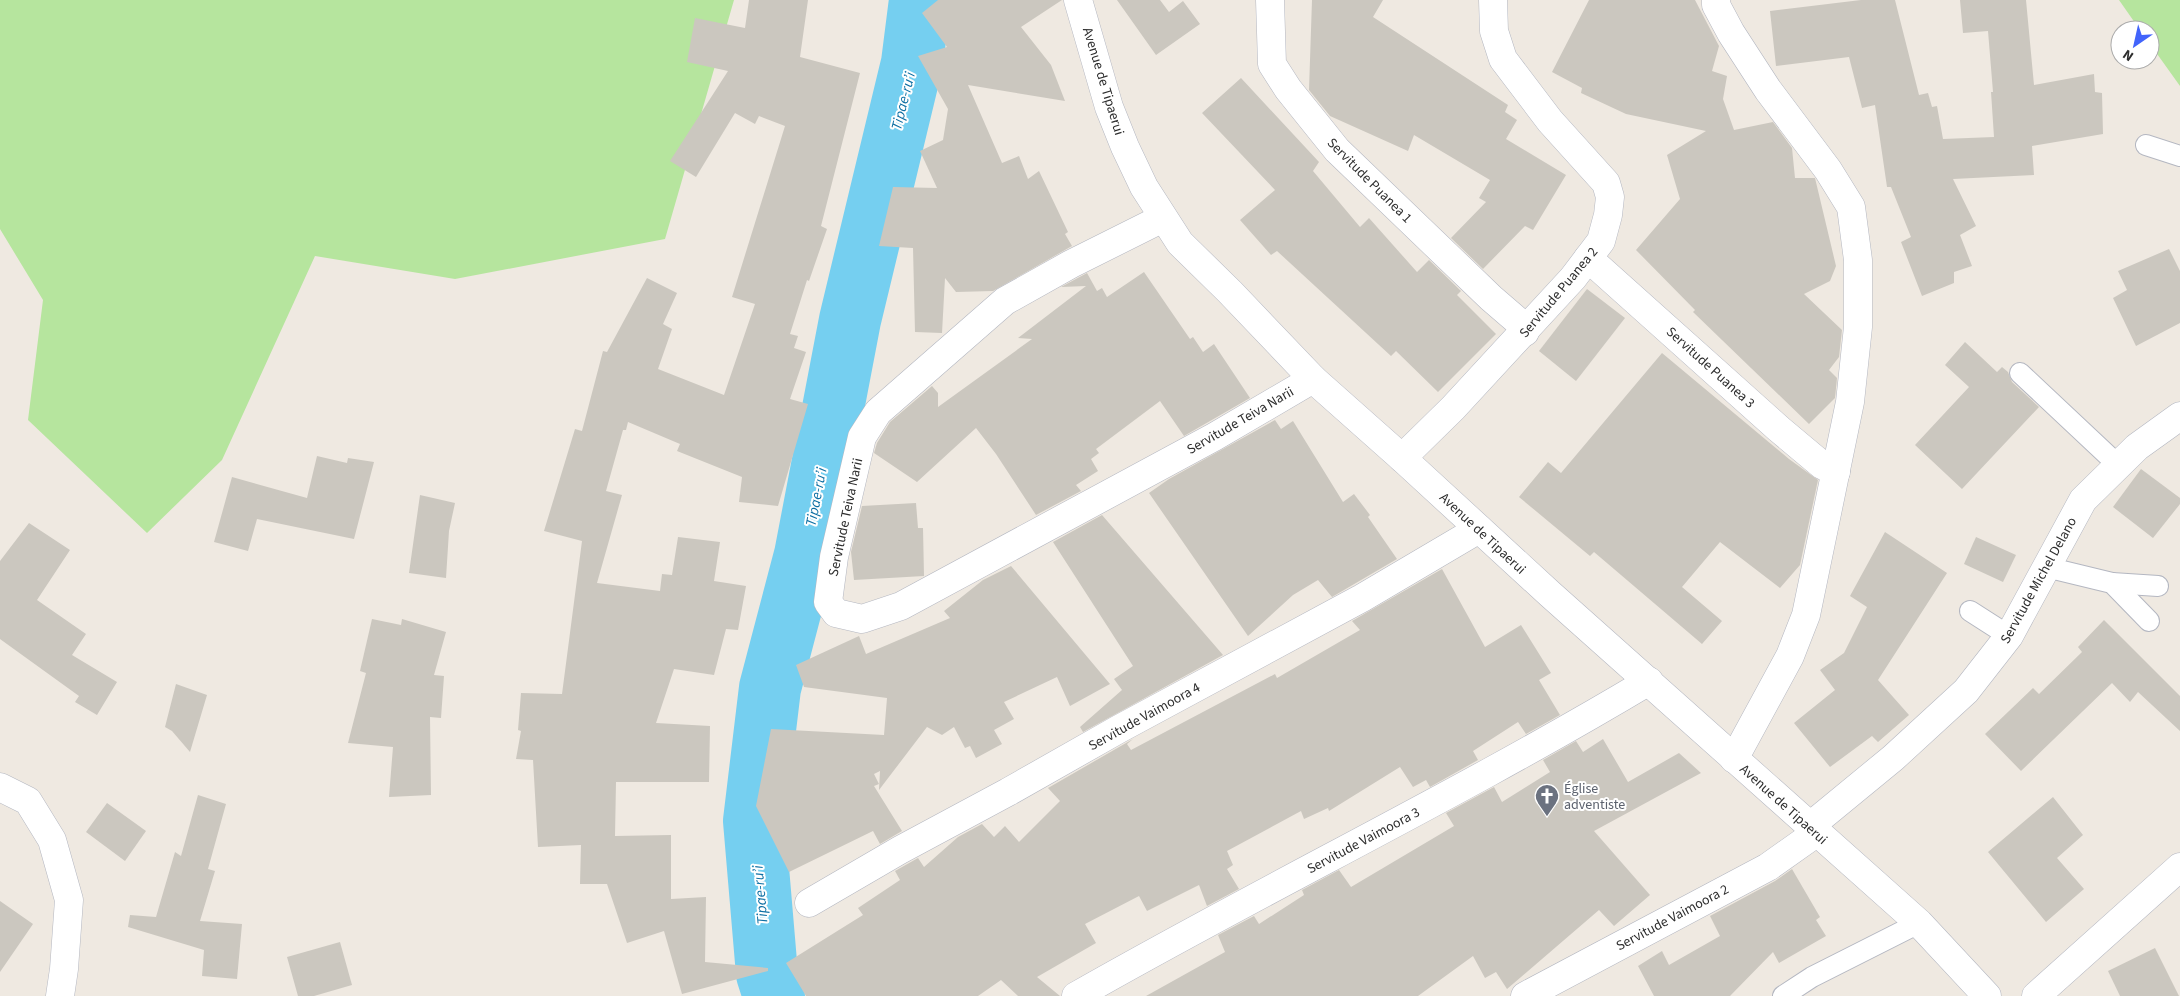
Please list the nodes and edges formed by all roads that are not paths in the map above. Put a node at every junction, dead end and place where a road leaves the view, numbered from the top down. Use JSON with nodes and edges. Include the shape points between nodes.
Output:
{"nodes":[{"id":1,"x":1078,"y":0,"type":"edge"},
{"id":2,"x":1270,"y":0,"type":"edge"},
{"id":3,"x":1493,"y":0,"type":"edge"},
{"id":4,"x":1716,"y":0,"type":"edge"},
{"id":5,"x":2146,"y":145,"type":"dead end"},
{"id":6,"x":2180,"y":156,"type":"edge"},
{"id":7,"x":1163,"y":218,"type":"junction"},
{"id":8,"x":1588,"y":258,"type":"junction"},
{"id":9,"x":1525,"y":332,"type":"junction"},
{"id":10,"x":2020,"y":373,"type":"dead end"},
{"id":11,"x":1313,"y":379,"type":"junction"},
{"id":12,"x":2180,"y":416,"type":"edge"},
{"id":13,"x":1402,"y":458,"type":"junction"},
{"id":14,"x":2118,"y":465,"type":"junction"},
{"id":15,"x":1836,"y":472,"type":"junction"},
{"id":16,"x":1479,"y":529,"type":"junction"},
{"id":17,"x":2046,"y":567,"type":"junction"},
{"id":18,"x":2112,"y":583,"type":"junction"},
{"id":19,"x":2158,"y":586,"type":"dead end"},
{"id":20,"x":1970,"y":611,"type":"dead end"},
{"id":21,"x":2148,"y":620,"type":"dead end"},
{"id":22,"x":2009,"y":636,"type":"junction"},
{"id":23,"x":1649,"y":682,"type":"junction"},
{"id":24,"x":1734,"y":759,"type":"junction"},
{"id":25,"x":0,"y":787,"type":"edge"},
{"id":26,"x":1813,"y":830,"type":"junction"},
{"id":27,"x":2180,"y":867,"type":"edge"},
{"id":28,"x":809,"y":903,"type":"dead end"},
{"id":29,"x":1919,"y":923,"type":"junction"},
{"id":30,"x":60,"y":996,"type":"edge"},
{"id":31,"x":1076,"y":996,"type":"edge"},
{"id":32,"x":1525,"y":996,"type":"edge"},
{"id":33,"x":1783,"y":996,"type":"edge"},
{"id":34,"x":1987,"y":996,"type":"edge"},
{"id":35,"x":2036,"y":996,"type":"edge"}],
"edges":[{"from":1,"to":7,"type":"street","name":"Avenue de Tipaerui","via":[[1109,108],[1144,187]]},
{"from":2,"to":9,"type":"street","name":"Servitude Puanea 1","via":[[1272,64],[1288,90],[1337,150],[1520,323]]},
{"from":3,"to":8,"type":"street","name":"Servitude Puanea 2","via":[[1494,31],[1503,59],[1550,121],[1606,183],[1610,197],[1608,215],[1601,241]]},
{"from":4,"to":15,"type":"street","via":[[1731,33],[1768,90],[1828,170],[1851,207],[1858,260],[1858,327],[1850,402]]},
{"from":5,"to":6,"type":"lane"},
{"from":7,"to":11,"type":"street","name":"Avenue de Tipaerui","via":[[1180,243]]},
{"from":7,"to":11,"type":"street","name":"Servitude Teiva Narii","via":[[1005,301],[878,412],[862,437],[834,557],[828,602],[836,614],[862,620],[901,606]]},
{"from":8,"to":9,"type":"street","name":"Servitude Puanea 2"},
{"from":8,"to":15,"type":"street","name":"Servitude Puanea 3","via":[[1779,429],[1822,465]]},
{"from":9,"to":13,"type":"street","name":"Servitude Puanea 2"},
{"from":10,"to":14,"type":"lane"},
{"from":11,"to":13,"type":"street","name":"Avenue de Tipaerui"},
{"from":12,"to":14,"type":"street","name":"Servitude Michel Delano"},
{"from":13,"to":16,"type":"street","name":"Avenue de Tipaerui"},
{"from":14,"to":17,"type":"street","name":"Servitude Michel Delano","via":[[2083,500]]},
{"from":15,"to":24,"type":"street","via":[[1806,615],[1790,656]]},
{"from":16,"to":23,"type":"street","name":"Avenue de Tipaerui"},
{"from":16,"to":28,"type":"street","name":"Servitude Vaimoora 4","via":[[1362,598],[1119,729]]},
{"from":17,"to":18,"type":"lane"},
{"from":17,"to":22,"type":"street","name":"Servitude Michel Delano"},
{"from":18,"to":19,"type":"lane"},
{"from":18,"to":21,"type":"lane"},
{"from":20,"to":22,"type":"lane"},
{"from":22,"to":26,"type":"street","name":"Servitude Michel Delano","via":[[1966,691]]},
{"from":23,"to":24,"type":"street","name":"Avenue de Tipaerui"},
{"from":23,"to":31,"type":"street","name":"Servitude Vaimoora 3","via":[[1555,737]]},
{"from":24,"to":26,"type":"street","name":"Avenue de Tipaerui"},
{"from":25,"to":30,"type":"street","via":[[28,801],[52,840],[69,900]]},
{"from":26,"to":29,"type":"street","name":"Avenue de Tipaerui"},
{"from":26,"to":32,"type":"street","name":"Servitude Vaimoora 2","via":[[1768,867]]},
{"from":27,"to":35,"type":"street"},
{"from":29,"to":33,"type":"lane","via":[[1812,977]]},
{"from":29,"to":34,"type":"street","name":"Avenue de Tipaerui"}]}
